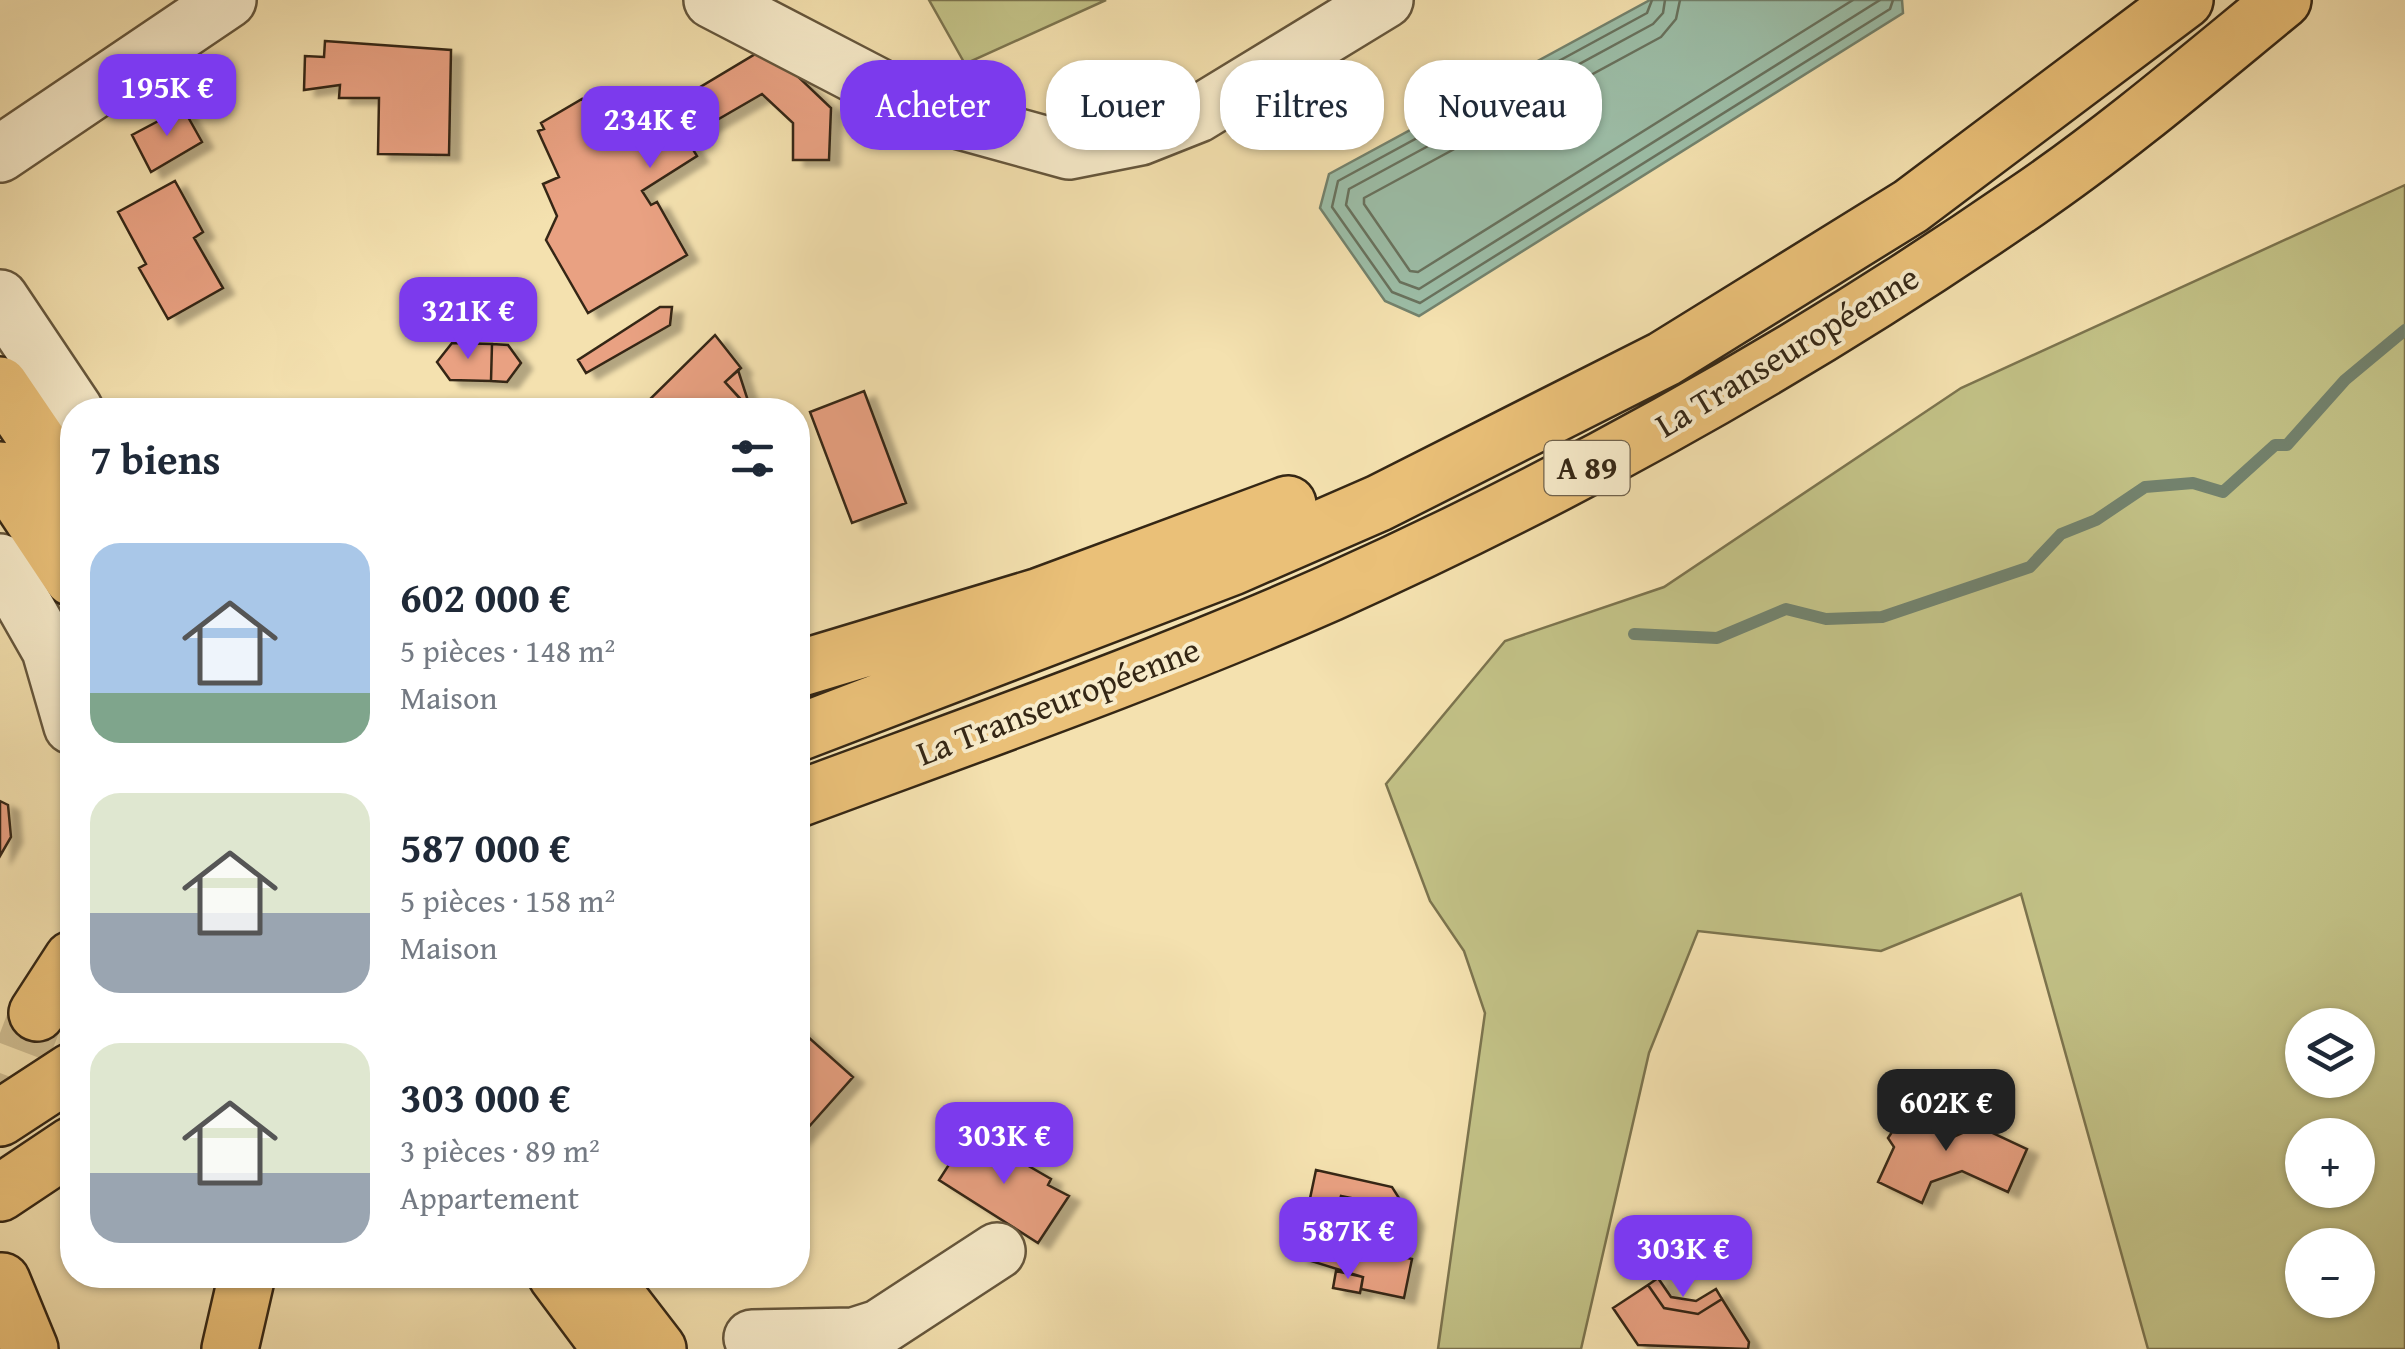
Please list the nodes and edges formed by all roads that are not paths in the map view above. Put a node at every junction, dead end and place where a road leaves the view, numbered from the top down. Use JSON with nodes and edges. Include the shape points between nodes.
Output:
{"nodes":[{"id":1,"x":228,"y":0,"type":"edge"},
{"id":2,"x":712,"y":0,"type":"edge"},
{"id":3,"x":1385,"y":0,"type":"edge"},
{"id":4,"x":2185,"y":0,"type":"edge"},
{"id":5,"x":2283,"y":0,"type":"edge"},
{"id":6,"x":0,"y":154,"type":"edge"},
{"id":7,"x":0,"y":298,"type":"edge"},
{"id":8,"x":1664,"y":359,"type":"junction"},
{"id":9,"x":0,"y":385,"type":"edge"},
{"id":10,"x":67,"y":398,"type":"edge"},
{"id":11,"x":0,"y":470,"type":"edge"},
{"id":12,"x":60,"y":473,"type":"edge"},
{"id":13,"x":60,"y":560,"type":"edge"},
{"id":14,"x":0,"y":562,"type":"edge"},
{"id":15,"x":810,"y":665,"type":"edge"},
{"id":16,"x":1114,"y":682,"type":"junction"},
{"id":17,"x":60,"y":685,"type":"edge"},
{"id":18,"x":810,"y":728,"type":"edge"},
{"id":19,"x":810,"y":795,"type":"edge"},
{"id":20,"x":810,"y":821,"type":"edge"},
{"id":21,"x":60,"y":978,"type":"edge"},
{"id":22,"x":37,"y":1013,"type":"tunnel mouth"},
{"id":23,"x":60,"y":1079,"type":"edge"},
{"id":24,"x":0,"y":1118,"type":"edge"},
{"id":25,"x":60,"y":1153,"type":"edge"},
{"id":26,"x":0,"y":1193,"type":"edge"},
{"id":27,"x":998,"y":1250,"type":"dead end"},
{"id":28,"x":2,"y":1281,"type":"dead end"},
{"id":29,"x":243,"y":1288,"type":"edge"},
{"id":30,"x":566,"y":1288,"type":"edge"},
{"id":31,"x":611,"y":1288,"type":"edge"},
{"id":32,"x":754,"y":1344,"type":"edge"},
{"id":33,"x":30,"y":1349,"type":"edge"},
{"id":34,"x":230,"y":1349,"type":"edge"},
{"id":35,"x":611,"y":1349,"type":"edge"},
{"id":36,"x":658,"y":1349,"type":"edge"}],
"edges":[{"from":1,"to":6,"type":"street"},
{"from":2,"to":3,"type":"street","via":[[889,92],[1069,151],[1140,137],[1198,114]]},
{"from":4,"to":8,"type":"main road","name":"La Transeuropéenne","number":"A 89","via":[[1911,206]]},
{"from":5,"to":16,"type":"main road","name":"La Transeuropéenne","number":"A 89","via":[[2031,198],[1816,339],[1544,491],[1330,593]]},
{"from":7,"to":10,"type":"street"},
{"from":8,"to":15,"type":"main road","via":[[1147,559]]},
{"from":8,"to":18,"type":"main road","name":"La Transeuropéenne","number":"A 89","via":[[1378,503],[1232,567]]},
{"from":9,"to":12,"type":"main road"},
{"from":11,"to":13,"type":"main road"},
{"from":14,"to":17,"type":"street","via":[[50,650]]},
{"from":16,"to":19,"type":"main road","name":"La Transeuropéenne","number":"A 89"},
{"from":16,"to":20,"type":"main road"},
{"from":21,"to":22,"type":"main road"},
{"from":23,"to":24,"type":"main road"},
{"from":25,"to":26,"type":"main road"},
{"from":27,"to":32,"type":"street","via":[[879,1328]]},
{"from":28,"to":33,"type":"main road"},
{"from":29,"to":34,"type":"main road"},
{"from":30,"to":35,"type":"main road"},
{"from":31,"to":36,"type":"main road"}]}
